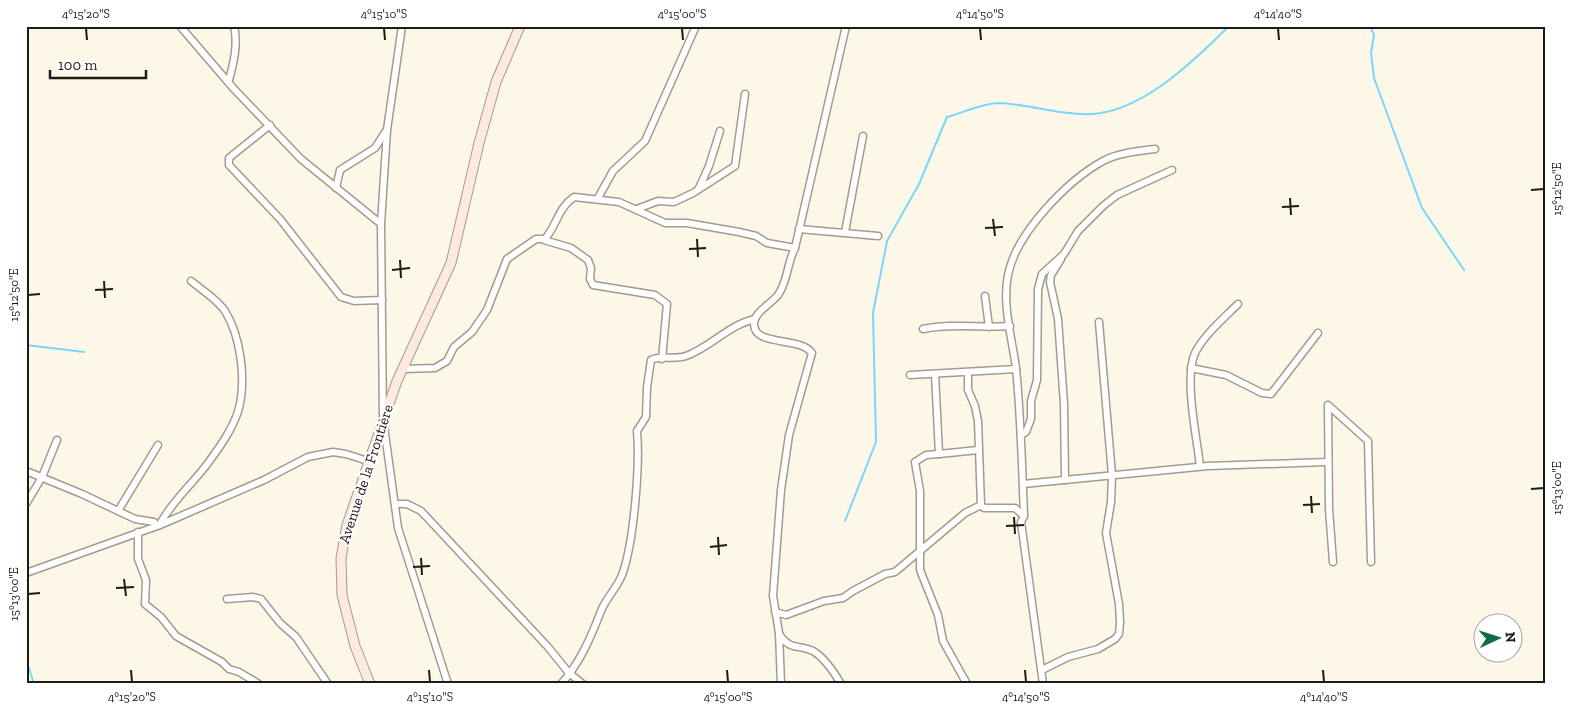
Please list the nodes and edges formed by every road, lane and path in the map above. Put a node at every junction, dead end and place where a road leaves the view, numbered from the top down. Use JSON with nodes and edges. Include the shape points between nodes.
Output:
{"nodes":[{"id":1,"x":180,"y":26,"type":"edge"},
{"id":2,"x":234,"y":26,"type":"edge"},
{"id":3,"x":402,"y":26,"type":"edge"},
{"id":4,"x":520,"y":26,"type":"edge"},
{"id":5,"x":696,"y":26,"type":"edge"},
{"id":6,"x":846,"y":26,"type":"edge"},
{"id":7,"x":228,"y":80,"type":"junction"},
{"id":8,"x":746,"y":94,"type":"dead end"},
{"id":9,"x":270,"y":125,"type":"junction"},
{"id":10,"x":387,"y":130,"type":"junction"},
{"id":11,"x":720,"y":131,"type":"dead end"},
{"id":12,"x":863,"y":136,"type":"dead end"},
{"id":13,"x":1155,"y":149,"type":"dead end"},
{"id":14,"x":1172,"y":170,"type":"dead end"},
{"id":15,"x":336,"y":188,"type":"junction"},
{"id":16,"x":698,"y":190,"type":"junction"},
{"id":17,"x":598,"y":198,"type":"junction"},
{"id":18,"x":637,"y":209,"type":"junction"},
{"id":19,"x":381,"y":224,"type":"junction"},
{"id":20,"x":799,"y":229,"type":"junction"},
{"id":21,"x":845,"y":232,"type":"junction"},
{"id":22,"x":878,"y":236,"type":"dead end"},
{"id":23,"x":544,"y":240,"type":"junction"},
{"id":24,"x":796,"y":248,"type":"junction"},
{"id":25,"x":1064,"y":254,"type":"junction"},
{"id":26,"x":191,"y":281,"type":"dead end"},
{"id":27,"x":985,"y":296,"type":"dead end"},
{"id":28,"x":382,"y":300,"type":"junction"},
{"id":29,"x":1238,"y":304,"type":"dead end"},
{"id":30,"x":755,"y":318,"type":"junction"},
{"id":31,"x":1099,"y":322,"type":"dead end"},
{"id":32,"x":1010,"y":326,"type":"junction"},
{"id":33,"x":990,"y":327,"type":"junction"},
{"id":34,"x":923,"y":329,"type":"dead end"},
{"id":35,"x":1318,"y":333,"type":"dead end"},
{"id":36,"x":662,"y":359,"type":"junction"},
{"id":37,"x":1191,"y":368,"type":"junction"},
{"id":38,"x":1016,"y":369,"type":"junction"},
{"id":39,"x":402,"y":370,"type":"junction"},
{"id":40,"x":968,"y":373,"type":"junction"},
{"id":41,"x":935,"y":374,"type":"junction"},
{"id":42,"x":910,"y":375,"type":"dead end"},
{"id":43,"x":383,"y":419,"type":"junction"},
{"id":44,"x":1021,"y":435,"type":"junction"},
{"id":45,"x":57,"y":440,"type":"dead end"},
{"id":46,"x":158,"y":445,"type":"dead end"},
{"id":47,"x":978,"y":450,"type":"junction"},
{"id":48,"x":939,"y":454,"type":"junction"},
{"id":49,"x":368,"y":461,"type":"junction"},
{"id":50,"x":1328,"y":462,"type":"junction"},
{"id":51,"x":1200,"y":466,"type":"junction"},
{"id":52,"x":26,"y":471,"type":"edge"},
{"id":53,"x":1112,"y":475,"type":"junction"},
{"id":54,"x":42,"y":477,"type":"junction"},
{"id":55,"x":1065,"y":480,"type":"junction"},
{"id":56,"x":1023,"y":484,"type":"junction"},
{"id":57,"x":26,"y":504,"type":"edge"},
{"id":58,"x":395,"y":504,"type":"junction"},
{"id":59,"x":981,"y":505,"type":"junction"},
{"id":60,"x":118,"y":511,"type":"junction"},
{"id":61,"x":1024,"y":516,"type":"junction"},
{"id":62,"x":158,"y":525,"type":"junction"},
{"id":63,"x":138,"y":532,"type":"junction"},
{"id":64,"x":920,"y":550,"type":"junction"},
{"id":65,"x":1333,"y":562,"type":"dead end"},
{"id":66,"x":1371,"y":562,"type":"dead end"},
{"id":67,"x":27,"y":571,"type":"edge"},
{"id":68,"x":228,"y":599,"type":"dead end"},
{"id":69,"x":775,"y":612,"type":"junction"},
{"id":70,"x":779,"y":633,"type":"junction"},
{"id":71,"x":1042,"y":670,"type":"junction"},
{"id":72,"x":568,"y":673,"type":"junction"},
{"id":73,"x":259,"y":684,"type":"edge"},
{"id":74,"x":328,"y":684,"type":"edge"},
{"id":75,"x":370,"y":684,"type":"edge"},
{"id":76,"x":448,"y":684,"type":"edge"},
{"id":77,"x":561,"y":684,"type":"edge"},
{"id":78,"x":583,"y":684,"type":"edge"},
{"id":79,"x":780,"y":684,"type":"edge"},
{"id":80,"x":840,"y":684,"type":"edge"},
{"id":81,"x":967,"y":684,"type":"edge"},
{"id":82,"x":1043,"y":684,"type":"edge"}],
"edges":[{"from":1,"to":7,"type":"street"},
{"from":2,"to":7,"type":"street","via":[[234,60]]},
{"from":3,"to":10,"type":"street"},
{"from":4,"to":39,"type":"street","name":"Avenue de la Frontière","via":[[496,82],[451,263]]},
{"from":5,"to":17,"type":"street","via":[[645,141],[613,171]]},
{"from":6,"to":20,"type":"street"},
{"from":7,"to":9,"type":"street"},
{"from":8,"to":16,"type":"street","via":[[735,166]]},
{"from":9,"to":15,"type":"street"},
{"from":9,"to":28,"type":"street","via":[[238,149],[229,158],[229,165],[280,219],[341,298],[354,302]]},
{"from":10,"to":15,"type":"street","via":[[375,148],[340,170]]},
{"from":10,"to":19,"type":"street"},
{"from":11,"to":16,"type":"street"},
{"from":12,"to":21,"type":"street"},
{"from":13,"to":32,"type":"street","via":[[1104,161],[1068,188],[1032,227],[1016,249],[1008,276],[1006,296]]},
{"from":14,"to":25,"type":"street","via":[[1103,206],[1078,230]]},
{"from":15,"to":19,"type":"street"},
{"from":16,"to":18,"type":"street","via":[[674,202],[658,201]]},
{"from":17,"to":18,"type":"street"},
{"from":17,"to":23,"type":"street","via":[[574,197],[567,201]]},
{"from":18,"to":24,"type":"street","via":[[665,223],[693,223]]},
{"from":19,"to":28,"type":"street"},
{"from":20,"to":21,"type":"street"},
{"from":20,"to":24,"type":"street"},
{"from":21,"to":22,"type":"street"},
{"from":23,"to":36,"type":"street","via":[[571,248],[588,260],[592,285],[654,295],[667,304]]},
{"from":23,"to":39,"type":"street","via":[[536,239],[507,259],[487,310],[472,332],[454,347],[447,361],[429,369]]},
{"from":24,"to":30,"type":"street","via":[[780,291]]},
{"from":25,"to":44,"type":"street","via":[[1042,274],[1038,289],[1037,380],[1030,419],[1026,432]]},
{"from":25,"to":55,"type":"street","via":[[1050,282],[1058,319]]},
{"from":26,"to":62,"type":"street","via":[[222,307],[230,322],[239,356],[242,393],[238,410],[225,436]]},
{"from":27,"to":33,"type":"street"},
{"from":28,"to":43,"type":"street"},
{"from":29,"to":37,"type":"street","via":[[1205,338]]},
{"from":30,"to":36,"type":"street","via":[[739,323],[696,352]]},
{"from":30,"to":69,"type":"street","via":[[754,329],[763,338],[801,344],[812,353],[789,435],[781,490]]},
{"from":31,"to":53,"type":"street"},
{"from":32,"to":33,"type":"street"},
{"from":32,"to":38,"type":"street"},
{"from":33,"to":34,"type":"street","via":[[950,324]]},
{"from":35,"to":37,"type":"street","via":[[1271,394],[1262,393],[1226,375]]},
{"from":36,"to":72,"type":"street","via":[[651,360],[646,418],[637,431],[637,479],[624,569],[587,646]]},
{"from":37,"to":51,"type":"street"},
{"from":38,"to":40,"type":"street"},
{"from":38,"to":44,"type":"street"},
{"from":39,"to":43,"type":"street","name":"Avenue de la Frontière"},
{"from":40,"to":41,"type":"street"},
{"from":40,"to":47,"type":"street","via":[[968,390],[978,421]]},
{"from":41,"to":42,"type":"street"},
{"from":41,"to":48,"type":"street"},
{"from":43,"to":49,"type":"street","name":"Avenue de la Frontière"},
{"from":43,"to":58,"type":"street"},
{"from":44,"to":56,"type":"street"},
{"from":45,"to":54,"type":"street"},
{"from":46,"to":60,"type":"street"},
{"from":47,"to":48,"type":"street"},
{"from":47,"to":59,"type":"street"},
{"from":48,"to":64,"type":"street","via":[[926,455],[915,462],[920,491]]},
{"from":49,"to":62,"type":"street","via":[[333,452],[308,456],[264,480]]},
{"from":49,"to":75,"type":"street","name":"Avenue de la Frontière","via":[[346,526],[340,573],[348,624]]},
{"from":50,"to":51,"type":"street"},
{"from":50,"to":65,"type":"street"},
{"from":50,"to":66,"type":"street","via":[[1327,407],[1330,405],[1368,441]]},
{"from":51,"to":53,"type":"street"},
{"from":52,"to":54,"type":"street"},
{"from":53,"to":55,"type":"street"},
{"from":53,"to":71,"type":"street","via":[[1106,533],[1119,604],[1119,634],[1115,640],[1098,649],[1068,656]]},
{"from":54,"to":57,"type":"street"},
{"from":54,"to":60,"type":"street"},
{"from":55,"to":56,"type":"street"},
{"from":56,"to":61,"type":"street"},
{"from":58,"to":72,"type":"street","via":[[407,504],[421,511],[548,647]]},
{"from":58,"to":76,"type":"street","via":[[403,546]]},
{"from":59,"to":61,"type":"street","via":[[984,508],[1014,508]]},
{"from":59,"to":64,"type":"street","via":[[965,513]]},
{"from":60,"to":62,"type":"street"},
{"from":61,"to":71,"type":"street","via":[[1021,522],[1028,585]]},
{"from":62,"to":63,"type":"street"},
{"from":63,"to":67,"type":"street"},
{"from":63,"to":73,"type":"street","via":[[138,559],[146,580],[145,604],[176,636]]},
{"from":64,"to":69,"type":"street","via":[[895,572],[885,574],[843,598],[824,601],[786,615]]},
{"from":64,"to":81,"type":"street","via":[[920,570],[938,615],[943,641]]},
{"from":68,"to":74,"type":"street","via":[[261,599],[296,637]]},
{"from":69,"to":70,"type":"street"},
{"from":70,"to":79,"type":"street"},
{"from":70,"to":80,"type":"street","via":[[790,646],[820,655]]},
{"from":71,"to":82,"type":"street"},
{"from":72,"to":77,"type":"street"},
{"from":72,"to":78,"type":"street"}]}
